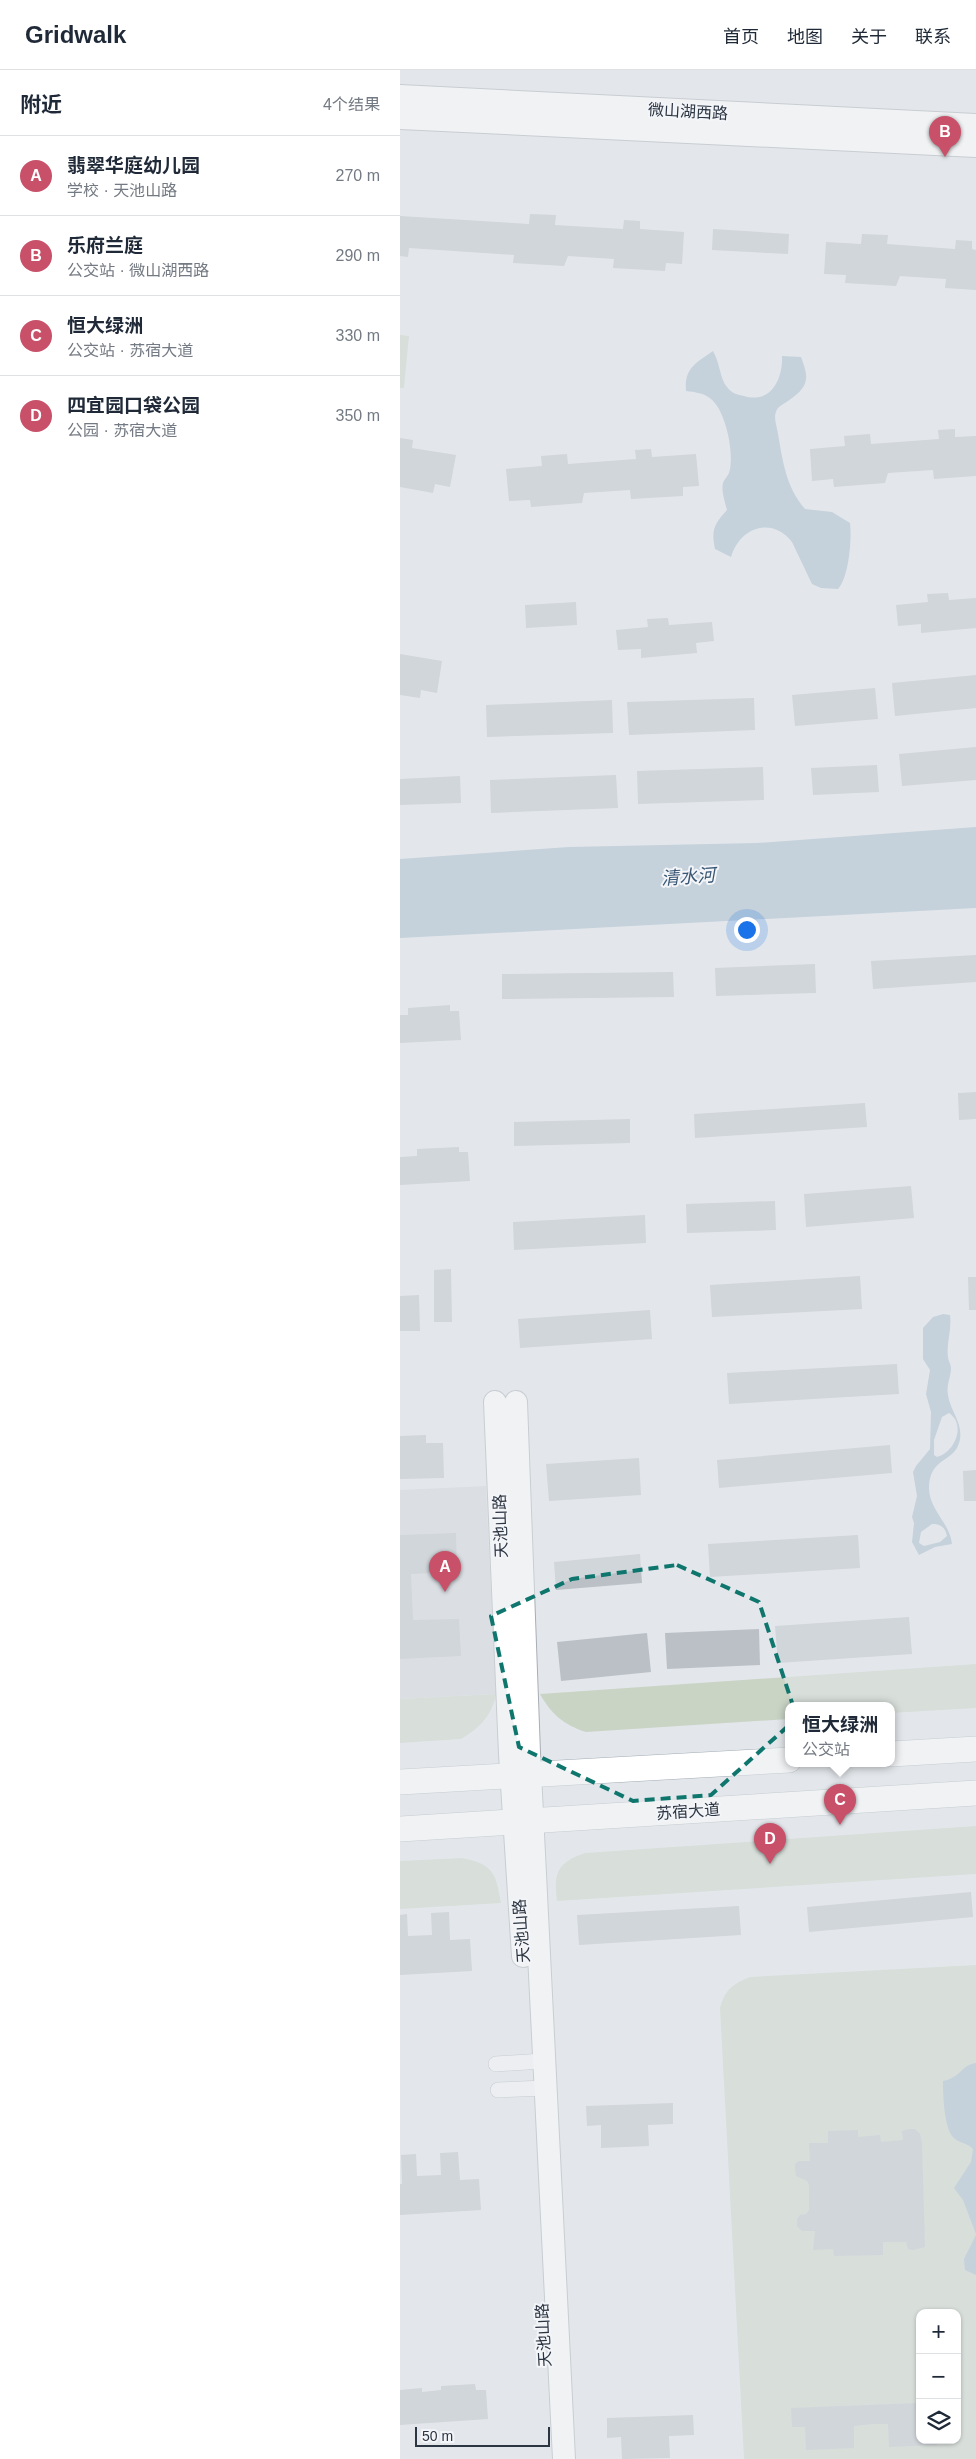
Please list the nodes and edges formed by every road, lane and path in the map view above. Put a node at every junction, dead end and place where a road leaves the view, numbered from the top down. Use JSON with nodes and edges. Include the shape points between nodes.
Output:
{"nodes":[{"id":1,"x":400,"y":96,"type":"edge"},
{"id":2,"x":400,"y":118,"type":"edge"},
{"id":3,"x":976,"y":125,"type":"edge"},
{"id":4,"x":976,"y":146,"type":"edge"},
{"id":5,"x":506,"y":1402,"type":"dead end"},
{"id":6,"x":976,"y":1750,"type":"edge"},
{"id":7,"x":895,"y":1754,"type":"edge"},
{"id":8,"x":785,"y":1760,"type":"edge"},
{"id":9,"x":520,"y":1775,"type":"junction"},
{"id":10,"x":400,"y":1782,"type":"edge"},
{"id":11,"x":976,"y":1793,"type":"edge"},
{"id":12,"x":523,"y":1821,"type":"junction"},
{"id":13,"x":400,"y":1829,"type":"edge"},
{"id":14,"x":537,"y":2062,"type":"junction"},
{"id":15,"x":496,"y":2064,"type":"dead end"},
{"id":16,"x":538,"y":2088,"type":"junction"},
{"id":17,"x":498,"y":2090,"type":"dead end"},
{"id":18,"x":548,"y":2459,"type":"edge"},
{"id":19,"x":564,"y":2459,"type":"edge"}],
"edges":[{"from":1,"to":3,"type":"street","name":"微山湖西路"},
{"from":2,"to":4,"type":"street","name":"微山湖西路"},
{"from":5,"to":9,"type":"street","name":"天池山路"},
{"from":6,"to":7,"type":"main road"},
{"from":8,"to":9,"type":"main road"},
{"from":9,"to":10,"type":"main road"},
{"from":9,"to":12,"type":"street","name":"天池山路"},
{"from":11,"to":12,"type":"main road","name":"苏宿大道"},
{"from":12,"to":13,"type":"main road","name":"苏宿大道"},
{"from":12,"to":14,"type":"street","name":"天池山路"},
{"from":14,"to":15,"type":"street"},
{"from":14,"to":16,"type":"street","name":"天池山路"},
{"from":16,"to":17,"type":"street"},
{"from":16,"to":18,"type":"street","name":"天池山路"},
{"from":16,"to":19,"type":"street","name":"天池山路"}]}
